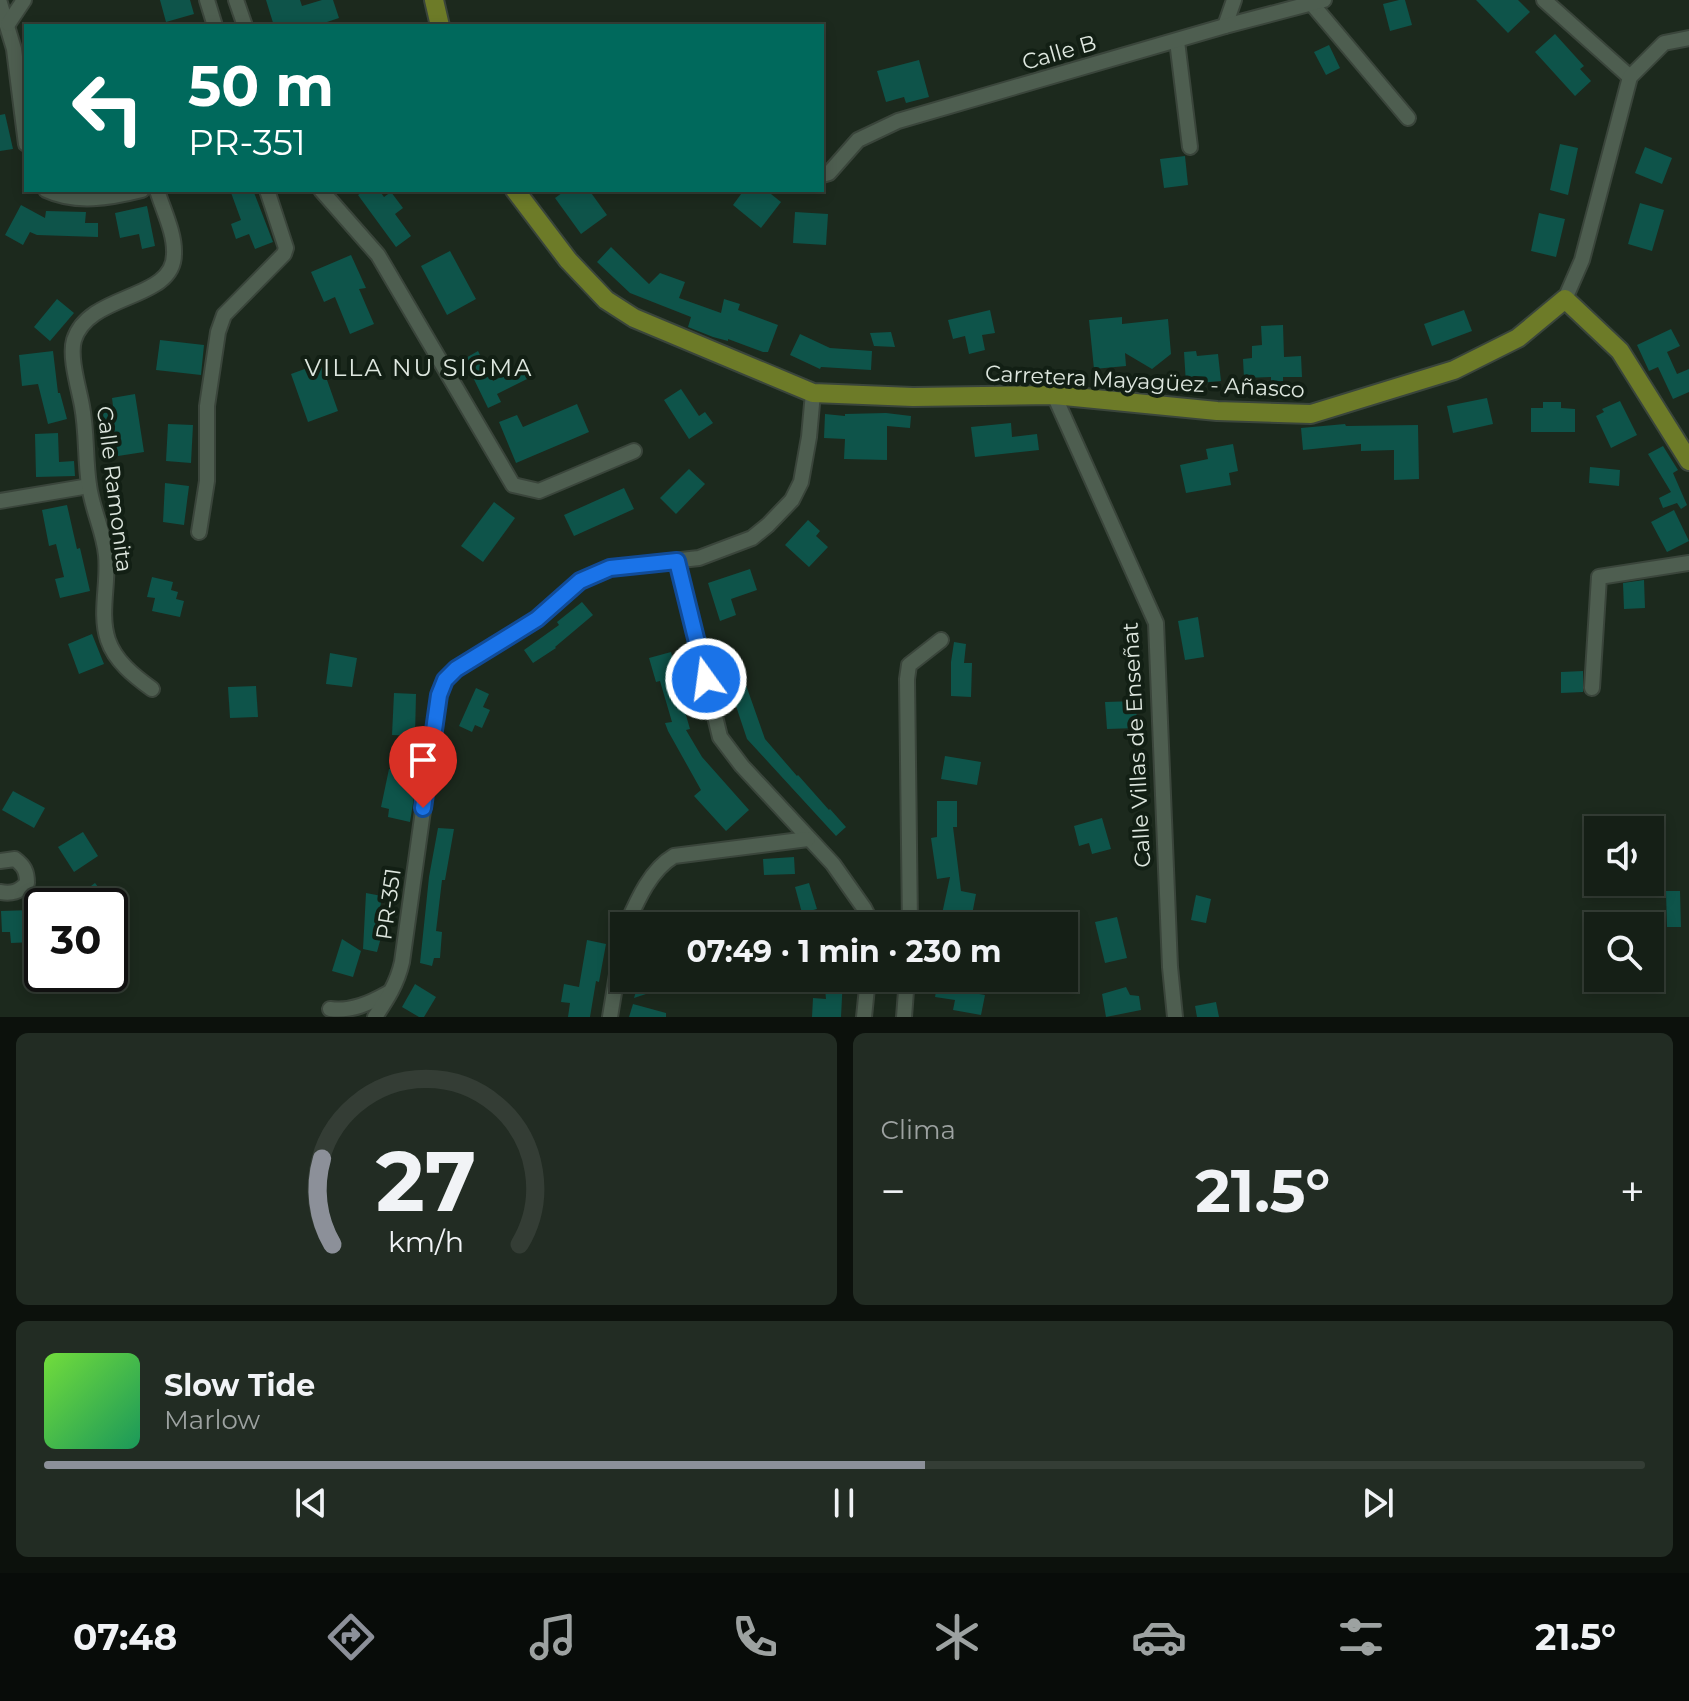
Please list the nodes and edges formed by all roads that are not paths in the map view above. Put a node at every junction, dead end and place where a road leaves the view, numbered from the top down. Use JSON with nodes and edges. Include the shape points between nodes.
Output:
{"nodes":[{"id":1,"x":24,"y":0,"type":"edge"},
{"id":2,"x":207,"y":0,"type":"edge"},
{"id":3,"x":236,"y":0,"type":"edge"},
{"id":4,"x":434,"y":0,"type":"edge"},
{"id":5,"x":1234,"y":0,"type":"edge"},
{"id":6,"x":1544,"y":0,"type":"edge"},
{"id":7,"x":1318,"y":2,"type":"edge"},
{"id":8,"x":0,"y":3,"type":"edge"},
{"id":9,"x":8,"y":24,"type":"junction"},
{"id":10,"x":214,"y":24,"type":"edge"},
{"id":11,"x":244,"y":24,"type":"edge"},
{"id":12,"x":440,"y":24,"type":"edge"},
{"id":13,"x":1225,"y":26,"type":"junction"},
{"id":14,"x":1689,"y":38,"type":"edge"},
{"id":15,"x":1177,"y":41,"type":"junction"},
{"id":16,"x":1630,"y":77,"type":"junction"},
{"id":17,"x":1408,"y":118,"type":"dead end"},
{"id":18,"x":24,"y":125,"type":"edge"},
{"id":19,"x":1190,"y":147,"type":"dead end"},
{"id":20,"x":824,"y":174,"type":"edge"},
{"id":21,"x":50,"y":192,"type":"edge"},
{"id":22,"x":132,"y":192,"type":"edge"},
{"id":23,"x":158,"y":192,"type":"edge"},
{"id":24,"x":268,"y":192,"type":"edge"},
{"id":25,"x":323,"y":192,"type":"edge"},
{"id":26,"x":517,"y":192,"type":"edge"},
{"id":27,"x":1565,"y":299,"type":"junction"},
{"id":28,"x":813,"y":393,"type":"junction"},
{"id":29,"x":1054,"y":395,"type":"junction"},
{"id":30,"x":634,"y":451,"type":"dead end"},
{"id":31,"x":1689,"y":461,"type":"edge"},
{"id":32,"x":89,"y":486,"type":"junction"},
{"id":33,"x":0,"y":501,"type":"edge"},
{"id":34,"x":199,"y":532,"type":"dead end"},
{"id":35,"x":677,"y":561,"type":"junction"},
{"id":36,"x":1689,"y":563,"type":"edge"},
{"id":37,"x":941,"y":640,"type":"dead end"},
{"id":38,"x":1592,"y":688,"type":"dead end"},
{"id":39,"x":152,"y":689,"type":"dead end"},
{"id":40,"x":808,"y":839,"type":"junction"},
{"id":41,"x":0,"y":861,"type":"edge"},
{"id":42,"x":0,"y":892,"type":"edge"},
{"id":43,"x":634,"y":912,"type":"edge"},
{"id":44,"x":866,"y":912,"type":"edge"},
{"id":45,"x":910,"y":912,"type":"edge"},
{"id":46,"x":392,"y":991,"type":"junction"},
{"id":47,"x":614,"y":992,"type":"edge"},
{"id":48,"x":867,"y":992,"type":"edge"},
{"id":49,"x":906,"y":992,"type":"edge"},
{"id":50,"x":330,"y":1009,"type":"dead end"},
{"id":51,"x":375,"y":1017,"type":"edge"},
{"id":52,"x":610,"y":1017,"type":"edge"},
{"id":53,"x":864,"y":1017,"type":"edge"},
{"id":54,"x":904,"y":1017,"type":"edge"},
{"id":55,"x":1175,"y":1017,"type":"edge"}],
"edges":[{"from":1,"to":9,"type":"street"},
{"from":2,"to":10,"type":"street"},
{"from":3,"to":11,"type":"street"},
{"from":4,"to":12,"type":"main road"},
{"from":5,"to":13,"type":"street"},
{"from":6,"to":16,"type":"street"},
{"from":7,"to":13,"type":"street","name":"Calle B"},
{"from":7,"to":17,"type":"street"},
{"from":8,"to":9,"type":"street"},
{"from":9,"to":18,"type":"street"},
{"from":13,"to":15,"type":"street","name":"Calle B"},
{"from":14,"to":16,"type":"street","via":[[1664,43]]},
{"from":15,"to":19,"type":"street"},
{"from":15,"to":20,"type":"street","name":"Calle B","via":[[898,121],[858,140]]},
{"from":16,"to":27,"type":"street","via":[[1582,260]]},
{"from":21,"to":22,"type":"street","via":[[83,199]]},
{"from":23,"to":32,"type":"street","name":"Calle Ramonita","via":[[174,244],[175,258],[165,278],[99,309],[75,338]]},
{"from":24,"to":34,"type":"street","via":[[286,248],[224,315],[218,332]]},
{"from":25,"to":30,"type":"street","via":[[378,255],[513,485],[539,491]]},
{"from":26,"to":28,"type":"main road","name":"Carretera Mayagüez - Añasco","via":[[606,300],[634,318]]},
{"from":27,"to":29,"type":"main road","name":"Carretera Mayagüez - Añasco","via":[[1518,338],[1454,370],[1311,414]]},
{"from":27,"to":31,"type":"main road","via":[[1620,351]]},
{"from":28,"to":29,"type":"main road","name":"Carretera Mayagüez - Añasco"},
{"from":28,"to":35,"type":"street","name":"PR-351","number":"PR-351","via":[[801,482],[792,500],[752,538]]},
{"from":29,"to":55,"type":"street","name":"Calle Villas de Enseñat","via":[[1156,623]]},
{"from":32,"to":33,"type":"street"},
{"from":32,"to":39,"type":"street","name":"Calle Ramonita","via":[[106,554],[108,640],[115,656]]},
{"from":35,"to":40,"type":"street","via":[[720,737]]},
{"from":35,"to":46,"type":"street","name":"PR-351","number":"PR-351","via":[[610,568],[580,581],[537,619],[445,680],[402,962]]},
{"from":36,"to":38,"type":"street","via":[[1599,577]]},
{"from":37,"to":45,"type":"street","via":[[909,665],[907,679]]},
{"from":40,"to":43,"type":"street","via":[[674,856],[662,863]]},
{"from":40,"to":44,"type":"street","via":[[833,864]]},
{"from":41,"to":42,"type":"street","via":[[23,864],[27,883],[21,890]]},
{"from":46,"to":50,"type":"street","via":[[362,1006]]},
{"from":46,"to":51,"type":"street","name":"PR-351","number":"PR-351"},
{"from":47,"to":52,"type":"street"},
{"from":48,"to":53,"type":"street"},
{"from":49,"to":54,"type":"street"}]}
